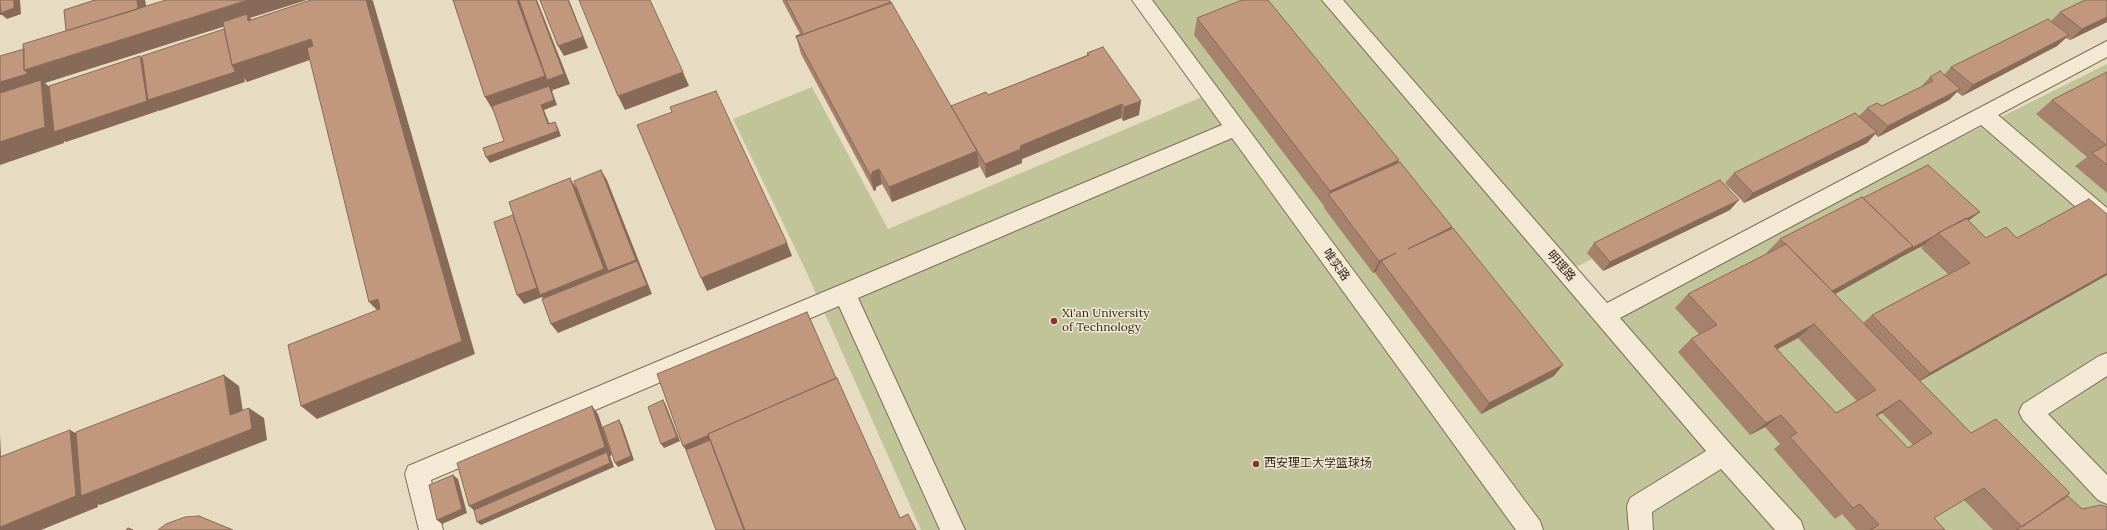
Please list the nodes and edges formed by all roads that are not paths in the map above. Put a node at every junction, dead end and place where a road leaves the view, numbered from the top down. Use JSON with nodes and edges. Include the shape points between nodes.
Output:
{"nodes":[{"id":1,"x":1142,"y":0,"type":"edge"},
{"id":2,"x":1332,"y":0,"type":"edge"},
{"id":3,"x":2107,"y":48,"type":"edge"},
{"id":4,"x":1983,"y":114,"type":"junction"},
{"id":5,"x":1235,"y":128,"type":"junction"},
{"id":6,"x":2107,"y":221,"type":"edge"},
{"id":7,"x":845,"y":293,"type":"junction"},
{"id":8,"x":1604,"y":316,"type":"junction"},
{"id":9,"x":2107,"y":363,"type":"edge"},
{"id":10,"x":1723,"y":454,"type":"junction"},
{"id":11,"x":2107,"y":492,"type":"edge"},
{"id":12,"x":430,"y":530,"type":"edge"},
{"id":13,"x":953,"y":530,"type":"edge"},
{"id":14,"x":1531,"y":530,"type":"edge"},
{"id":15,"x":1641,"y":530,"type":"edge"},
{"id":16,"x":1792,"y":530,"type":"edge"}],
"edges":[{"from":1,"to":5,"type":"street","name":"唯实路"},
{"from":2,"to":8,"type":"street","name":"明理路"},
{"from":3,"to":4,"type":"street"},
{"from":4,"to":6,"type":"street"},
{"from":4,"to":8,"type":"street"},
{"from":5,"to":7,"type":"street"},
{"from":5,"to":14,"type":"street","name":"唯实路"},
{"from":7,"to":12,"type":"street","via":[[417,474]]},
{"from":7,"to":13,"type":"street"},
{"from":8,"to":10,"type":"street","name":"明理路"},
{"from":9,"to":11,"type":"street","via":[[2031,412]]},
{"from":10,"to":15,"type":"street","via":[[1638,506]]},
{"from":10,"to":16,"type":"street","name":"明理路"}]}
